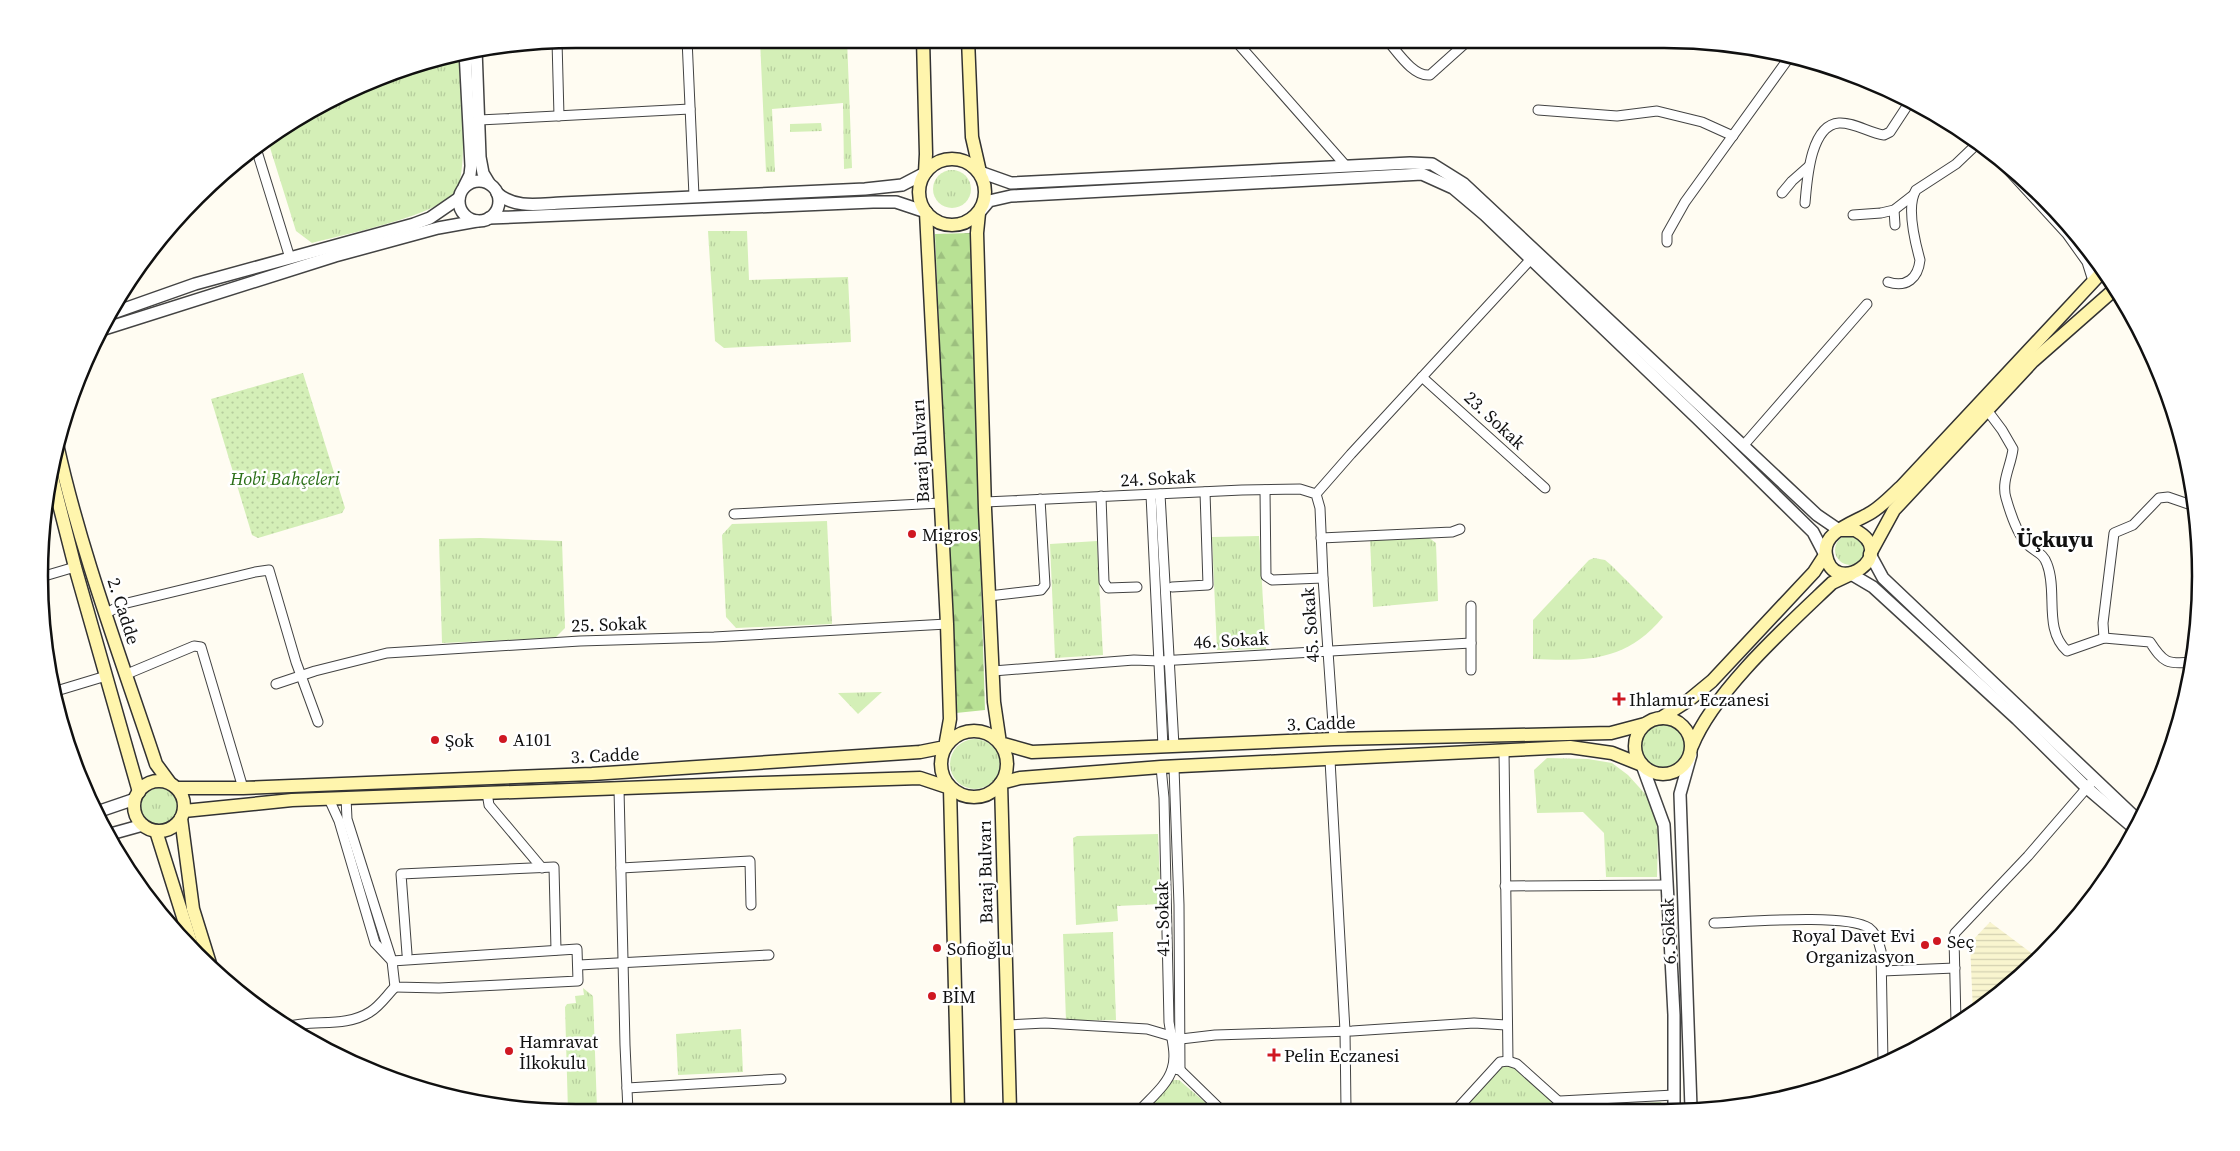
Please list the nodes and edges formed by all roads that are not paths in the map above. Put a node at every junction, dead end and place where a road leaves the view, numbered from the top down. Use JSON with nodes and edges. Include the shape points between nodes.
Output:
{"nodes":[{"id":1,"x":687,"y":48,"type":"edge"},
{"id":2,"x":923,"y":48,"type":"edge"},
{"id":3,"x":968,"y":48,"type":"edge"},
{"id":4,"x":1242,"y":48,"type":"edge"},
{"id":5,"x":1395,"y":48,"type":"edge"},
{"id":6,"x":1460,"y":48,"type":"edge"},
{"id":7,"x":557,"y":49,"type":"edge"},
{"id":8,"x":476,"y":57,"type":"edge"},
{"id":9,"x":465,"y":59,"type":"edge"},
{"id":10,"x":1786,"y":62,"type":"edge"},
{"id":11,"x":1907,"y":107,"type":"edge"},
{"id":12,"x":690,"y":109,"type":"junction"},
{"id":13,"x":1538,"y":110,"type":"dead end"},
{"id":14,"x":559,"y":116,"type":"junction"},
{"id":15,"x":478,"y":120,"type":"junction"},
{"id":16,"x":1733,"y":136,"type":"junction"},
{"id":17,"x":1973,"y":147,"type":"edge"},
{"id":18,"x":258,"y":154,"type":"edge"},
{"id":19,"x":1346,"y":166,"type":"junction"},
{"id":20,"x":1809,"y":166,"type":"junction"},
{"id":21,"x":980,"y":172,"type":"junction"},
{"id":22,"x":925,"y":173,"type":"junction"},
{"id":23,"x":489,"y":183,"type":"junction"},
{"id":24,"x":464,"y":187,"type":"junction"},
{"id":25,"x":498,"y":193,"type":"junction"},
{"id":26,"x":1782,"y":193,"type":"dead end"},
{"id":27,"x":694,"y":196,"type":"junction"},
{"id":28,"x":1912,"y":196,"type":"junction"},
{"id":29,"x":459,"y":198,"type":"junction"},
{"id":30,"x":2035,"y":200,"type":"edge"},
{"id":31,"x":1805,"y":203,"type":"dead end"},
{"id":32,"x":1894,"y":210,"type":"junction"},
{"id":33,"x":926,"y":212,"type":"junction"},
{"id":34,"x":978,"y":213,"type":"junction"},
{"id":35,"x":1853,"y":216,"type":"dead end"},
{"id":36,"x":490,"y":218,"type":"junction"},
{"id":37,"x":477,"y":221,"type":"junction"},
{"id":38,"x":1895,"y":225,"type":"dead end"},
{"id":39,"x":2064,"y":231,"type":"edge"},
{"id":40,"x":2069,"y":237,"type":"edge"},
{"id":41,"x":1666,"y":242,"type":"dead end"},
{"id":42,"x":290,"y":258,"type":"junction"},
{"id":43,"x":1531,"y":259,"type":"junction"},
{"id":44,"x":2099,"y":275,"type":"edge"},
{"id":45,"x":2093,"y":281,"type":"junction"},
{"id":46,"x":1888,"y":282,"type":"dead end"},
{"id":47,"x":2111,"y":293,"type":"edge"},
{"id":48,"x":1867,"y":304,"type":"dead end"},
{"id":49,"x":118,"y":311,"type":"edge"},
{"id":50,"x":110,"y":327,"type":"edge"},
{"id":51,"x":1422,"y":377,"type":"junction"},
{"id":52,"x":1987,"y":410,"type":"junction"},
{"id":53,"x":1743,"y":446,"type":"junction"},
{"id":54,"x":61,"y":460,"type":"edge"},
{"id":55,"x":1545,"y":488,"type":"dead end"},
{"id":56,"x":55,"y":489,"type":"edge"},
{"id":57,"x":1265,"y":490,"type":"junction"},
{"id":58,"x":1205,"y":492,"type":"junction"},
{"id":59,"x":1156,"y":494,"type":"junction"},
{"id":60,"x":1316,"y":494,"type":"junction"},
{"id":61,"x":1101,"y":496,"type":"junction"},
{"id":62,"x":1040,"y":499,"type":"junction"},
{"id":63,"x":985,"y":502,"type":"junction"},
{"id":64,"x":940,"y":503,"type":"junction"},
{"id":65,"x":2187,"y":504,"type":"edge"},
{"id":66,"x":734,"y":514,"type":"dead end"},
{"id":67,"x":1460,"y":529,"type":"dead end"},
{"id":68,"x":1839,"y":530,"type":"junction"},
{"id":69,"x":1321,"y":538,"type":"junction"},
{"id":70,"x":1870,"y":554,"type":"junction"},
{"id":71,"x":1825,"y":555,"type":"junction"},
{"id":72,"x":75,"y":567,"type":"junction"},
{"id":73,"x":1851,"y":574,"type":"junction"},
{"id":74,"x":48,"y":575,"type":"edge"},
{"id":75,"x":1323,"y":578,"type":"junction"},
{"id":76,"x":1137,"y":587,"type":"dead end"},
{"id":77,"x":1172,"y":587,"type":"dead end"},
{"id":78,"x":989,"y":596,"type":"junction"},
{"id":79,"x":1471,"y":606,"type":"dead end"},
{"id":80,"x":105,"y":614,"type":"junction"},
{"id":81,"x":946,"y":624,"type":"junction"},
{"id":82,"x":2104,"y":638,"type":"junction"},
{"id":83,"x":1471,"y":642,"type":"junction"},
{"id":84,"x":1327,"y":652,"type":"junction"},
{"id":85,"x":1160,"y":660,"type":"junction"},
{"id":86,"x":1169,"y":660,"type":"junction"},
{"id":87,"x":2185,"y":662,"type":"edge"},
{"id":88,"x":1472,"y":670,"type":"dead end"},
{"id":89,"x":993,"y":671,"type":"junction"},
{"id":90,"x":127,"y":674,"type":"junction"},
{"id":91,"x":301,"y":675,"type":"junction"},
{"id":92,"x":106,"y":676,"type":"junction"},
{"id":93,"x":276,"y":684,"type":"dead end"},
{"id":94,"x":60,"y":690,"type":"edge"},
{"id":95,"x":1662,"y":718,"type":"junction"},
{"id":96,"x":318,"y":722,"type":"dead end"},
{"id":97,"x":1645,"y":724,"type":"junction"},
{"id":98,"x":1334,"y":739,"type":"junction"},
{"id":99,"x":1000,"y":743,"type":"junction"},
{"id":100,"x":945,"y":747,"type":"junction"},
{"id":101,"x":1168,"y":747,"type":"junction"},
{"id":102,"x":1504,"y":750,"type":"junction"},
{"id":103,"x":1691,"y":751,"type":"junction"},
{"id":104,"x":1330,"y":760,"type":"junction"},
{"id":105,"x":1642,"y":765,"type":"junction"},
{"id":106,"x":1167,"y":767,"type":"junction"},
{"id":107,"x":1001,"y":783,"type":"junction"},
{"id":108,"x":2091,"y":783,"type":"junction"},
{"id":109,"x":173,"y":785,"type":"junction"},
{"id":110,"x":243,"y":788,"type":"junction"},
{"id":111,"x":950,"y":788,"type":"junction"},
{"id":112,"x":619,"y":789,"type":"junction"},
{"id":113,"x":487,"y":793,"type":"junction"},
{"id":114,"x":137,"y":795,"type":"junction"},
{"id":115,"x":346,"y":798,"type":"junction"},
{"id":116,"x":329,"y":799,"type":"junction"},
{"id":117,"x":102,"y":809,"type":"edge"},
{"id":118,"x":183,"y":815,"type":"junction"},
{"id":119,"x":2134,"y":817,"type":"edge"},
{"id":120,"x":2130,"y":824,"type":"edge"},
{"id":121,"x":143,"y":825,"type":"junction"},
{"id":122,"x":156,"y":831,"type":"junction"},
{"id":123,"x":115,"y":833,"type":"edge"},
{"id":124,"x":542,"y":868,"type":"junction"},
{"id":125,"x":621,"y":868,"type":"junction"},
{"id":126,"x":1667,"y":885,"type":"junction"},
{"id":127,"x":1505,"y":886,"type":"junction"},
{"id":128,"x":751,"y":906,"type":"dead end"},
{"id":129,"x":1714,"y":923,"type":"dead end"},
{"id":130,"x":188,"y":934,"type":"edge"},
{"id":131,"x":556,"y":950,"type":"junction"},
{"id":132,"x":207,"y":953,"type":"edge"},
{"id":133,"x":407,"y":954,"type":"dead end"},
{"id":134,"x":769,"y":955,"type":"dead end"},
{"id":135,"x":392,"y":960,"type":"junction"},
{"id":136,"x":624,"y":963,"type":"junction"},
{"id":137,"x":579,"y":966,"type":"junction"},
{"id":138,"x":1954,"y":968,"type":"junction"},
{"id":139,"x":1882,"y":971,"type":"junction"},
{"id":140,"x":395,"y":987,"type":"junction"},
{"id":141,"x":1956,"y":1016,"type":"edge"},
{"id":142,"x":298,"y":1025,"type":"edge"},
{"id":143,"x":1007,"y":1025,"type":"junction"},
{"id":144,"x":1506,"y":1025,"type":"junction"},
{"id":145,"x":1345,"y":1032,"type":"junction"},
{"id":146,"x":1171,"y":1034,"type":"junction"},
{"id":147,"x":1180,"y":1039,"type":"junction"},
{"id":148,"x":1883,"y":1056,"type":"edge"},
{"id":149,"x":1508,"y":1061,"type":"junction"},
{"id":150,"x":1176,"y":1069,"type":"junction"},
{"id":151,"x":782,"y":1079,"type":"dead end"},
{"id":152,"x":627,"y":1088,"type":"junction"},
{"id":153,"x":1674,"y":1095,"type":"junction"},
{"id":154,"x":1692,"y":1102,"type":"edge"},
{"id":155,"x":1674,"y":1103,"type":"edge"},
{"id":156,"x":628,"y":1104,"type":"edge"},
{"id":157,"x":958,"y":1104,"type":"edge"},
{"id":158,"x":1010,"y":1104,"type":"edge"},
{"id":159,"x":1145,"y":1104,"type":"edge"},
{"id":160,"x":1214,"y":1104,"type":"edge"},
{"id":161,"x":1346,"y":1104,"type":"edge"},
{"id":162,"x":1462,"y":1104,"type":"edge"},
{"id":163,"x":1562,"y":1104,"type":"edge"},
{"id":164,"x":1574,"y":1104,"type":"edge"}],
"edges":[{"from":1,"to":12,"type":"street"},
{"from":2,"to":22,"type":"main road"},
{"from":3,"to":21,"type":"main road","via":[[972,137]]},
{"from":4,"to":19,"type":"street"},
{"from":5,"to":6,"type":"street","via":[[1418,73],[1425,75]]},
{"from":7,"to":14,"type":"street"},
{"from":8,"to":15,"type":"street"},
{"from":9,"to":24,"type":"street","via":[[471,166]]},
{"from":10,"to":16,"type":"street"},
{"from":11,"to":20,"type":"street","via":[[1890,132],[1884,135],[1840,123],[1831,125],[1824,130],[1812,152]]},
{"from":12,"to":14,"type":"street"},
{"from":12,"to":27,"type":"street"},
{"from":13,"to":16,"type":"street","via":[[1617,116],[1657,111],[1702,122]]},
{"from":14,"to":15,"type":"street"},
{"from":15,"to":23,"type":"street","via":[[480,156],[483,173]]},
{"from":16,"to":41,"type":"street","via":[[1685,202],[1667,234]]},
{"from":17,"to":28,"type":"street"},
{"from":18,"to":42,"type":"street"},
{"from":19,"to":21,"type":"street","via":[[1010,183]]},
{"from":19,"to":53,"type":"street","via":[[1432,164],[1464,184]]},
{"from":20,"to":26,"type":"street"},
{"from":20,"to":31,"type":"street"},
{"from":21,"to":22,"type":"main road","via":[[963,160],[952,158],[932,165]]},
{"from":21,"to":34,"type":"main road","via":[[986,193]]},
{"from":22,"to":27,"type":"street","via":[[902,185],[888,187]]},
{"from":22,"to":33,"type":"main road","via":[[919,192]]},
{"from":23,"to":24,"type":"street","via":[[475,181]]},
{"from":23,"to":25,"type":"street"},
{"from":24,"to":29,"type":"street"},
{"from":25,"to":27,"type":"street","via":[[509,202],[519,204]]},
{"from":25,"to":36,"type":"street","via":[[498,207]]},
{"from":28,"to":32,"type":"street"},
{"from":28,"to":46,"type":"street","via":[[1919,268],[1916,276],[1908,282]]},
{"from":29,"to":37,"type":"street","via":[[461,211]]},
{"from":29,"to":42,"type":"street","via":[[430,218],[414,224]]},
{"from":30,"to":39,"type":"street"},
{"from":32,"to":35,"type":"street"},
{"from":32,"to":38,"type":"street"},
{"from":33,"to":34,"type":"main road","via":[[942,224],[952,225],[966,222]]},
{"from":33,"to":36,"type":"street","via":[[896,202],[873,202]]},
{"from":33,"to":64,"type":"main road","name":"Baraj Bulvarı"},
{"from":34,"to":43,"type":"street","via":[[989,201],[1011,196],[1422,174],[1453,188]]},
{"from":34,"to":63,"type":"main road"},
{"from":36,"to":37,"type":"street"},
{"from":37,"to":50,"type":"street","via":[[438,228],[336,256]]},
{"from":40,"to":45,"type":"street","via":[[2087,262]]},
{"from":42,"to":49,"type":"street","via":[[196,284]]},
{"from":43,"to":51,"type":"street"},
{"from":43,"to":71,"type":"street","via":[[1813,532]]},
{"from":44,"to":45,"type":"main road"},
{"from":45,"to":68,"type":"main road","via":[[1901,487],[1874,511]]},
{"from":47,"to":52,"type":"main road","via":[[2033,361]]},
{"from":48,"to":53,"type":"street"},
{"from":51,"to":55,"type":"street","name":"23. Sokak"},
{"from":51,"to":60,"type":"street"},
{"from":52,"to":70,"type":"main road","via":[[1894,510]]},
{"from":52,"to":82,"type":"street","via":[[2013,450],[2005,480],[2005,496],[2026,544],[2041,553],[2048,565],[2053,594],[2053,630],[2059,643],[2067,651]]},
{"from":53,"to":68,"type":"street","via":[[1817,515]]},
{"from":54,"to":80,"type":"main road","name":"2. Cadde"},
{"from":56,"to":72,"type":"main road","name":"2. Cadde"},
{"from":57,"to":58,"type":"street","name":"24. Sokak"},
{"from":57,"to":60,"type":"street","name":"24. Sokak","via":[[1300,489]]},
{"from":57,"to":75,"type":"street","via":[[1266,576],[1272,580]]},
{"from":58,"to":59,"type":"street","name":"24. Sokak"},
{"from":58,"to":77,"type":"street","via":[[1208,585]]},
{"from":59,"to":61,"type":"street","name":"24. Sokak"},
{"from":59,"to":85,"type":"street"},
{"from":59,"to":86,"type":"street"},
{"from":60,"to":69,"type":"street","name":"45. Sokak"},
{"from":61,"to":62,"type":"street","name":"24. Sokak"},
{"from":61,"to":76,"type":"street","via":[[1104,582],[1108,588]]},
{"from":62,"to":63,"type":"street","name":"24. Sokak"},
{"from":62,"to":78,"type":"street","via":[[1042,590]]},
{"from":63,"to":78,"type":"main road"},
{"from":64,"to":66,"type":"street"},
{"from":64,"to":81,"type":"main road","name":"Baraj Bulvarı"},
{"from":65,"to":82,"type":"street","via":[[2168,497],[2159,498],[2133,525],[2114,533]]},
{"from":67,"to":69,"type":"street"},
{"from":68,"to":70,"type":"main road","via":[[1862,533],[1867,539]]},
{"from":68,"to":71,"type":"main road","via":[[1828,540]]},
{"from":69,"to":75,"type":"street","name":"45. Sokak"},
{"from":70,"to":73,"type":"main road","via":[[1864,567]]},
{"from":70,"to":108,"type":"street","via":[[1882,578]]},
{"from":71,"to":73,"type":"main road","via":[[1837,571]]},
{"from":71,"to":95,"type":"main road","via":[[1814,572],[1712,681]]},
{"from":72,"to":74,"type":"street"},
{"from":72,"to":92,"type":"main road","name":"2. Cadde"},
{"from":73,"to":103,"type":"main road","via":[[1832,583],[1729,688],[1708,715]]},
{"from":73,"to":108,"type":"street","via":[[1873,587]]},
{"from":75,"to":84,"type":"street","name":"45. Sokak"},
{"from":78,"to":89,"type":"main road"},
{"from":79,"to":83,"type":"street"},
{"from":80,"to":90,"type":"main road","name":"2. Cadde"},
{"from":80,"to":91,"type":"street","via":[[123,604],[269,570]]},
{"from":81,"to":91,"type":"street","name":"25. Sokak","via":[[443,648],[387,653]]},
{"from":81,"to":100,"type":"main road","name":"Baraj Bulvarı","via":[[950,719]]},
{"from":82,"to":87,"type":"street","via":[[2150,642],[2159,657],[2168,663]]},
{"from":83,"to":84,"type":"street","name":"46. Sokak"},
{"from":83,"to":88,"type":"street"},
{"from":84,"to":86,"type":"street","name":"46. Sokak"},
{"from":84,"to":98,"type":"street","name":"45. Sokak"},
{"from":85,"to":86,"type":"street","name":"46. Sokak"},
{"from":85,"to":89,"type":"street","name":"46. Sokak"},
{"from":85,"to":101,"type":"street"},
{"from":86,"to":101,"type":"street"},
{"from":89,"to":99,"type":"main road"},
{"from":90,"to":109,"type":"main road","name":"2. Cadde","via":[[156,764]]},
{"from":90,"to":110,"type":"street","via":[[194,646],[201,647]]},
{"from":91,"to":93,"type":"street","name":"25. Sokak"},
{"from":91,"to":96,"type":"street"},
{"from":92,"to":94,"type":"street"},
{"from":92,"to":114,"type":"main road","name":"2. Cadde"},
{"from":95,"to":97,"type":"main road"},
{"from":95,"to":103,"type":"main road","via":[[1671,719],[1686,729]]},
{"from":97,"to":98,"type":"main road","name":"3. Cadde","via":[[1611,733]]},
{"from":97,"to":105,"type":"main road","via":[[1635,748]]},
{"from":98,"to":101,"type":"main road","name":"3. Cadde"},
{"from":99,"to":100,"type":"main road","via":[[992,736],[971,731],[951,739]]},
{"from":99,"to":101,"type":"main road","name":"3. Cadde","via":[[1032,752]]},
{"from":99,"to":107,"type":"main road","via":[[1007,763]]},
{"from":100,"to":110,"type":"main road","name":"3. Cadde","via":[[920,752],[592,774]]},
{"from":100,"to":111,"type":"main road","via":[[940,769]]},
{"from":102,"to":104,"type":"main road","name":"3. Cadde"},
{"from":102,"to":105,"type":"main road","name":"3. Cadde","via":[[1591,749]]},
{"from":102,"to":127,"type":"street"},
{"from":103,"to":105,"type":"main road","via":[[1681,769],[1665,774],[1656,774]]},
{"from":103,"to":154,"type":"street","name":"6. Sokak","via":[[1680,794]]},
{"from":104,"to":106,"type":"main road","name":"3. Cadde"},
{"from":104,"to":145,"type":"street"},
{"from":105,"to":126,"type":"street","name":"6. Sokak","via":[[1664,825]]},
{"from":106,"to":107,"type":"main road","name":"3. Cadde","via":[[1049,775]]},
{"from":106,"to":146,"type":"street","name":"41. Sokak","via":[[1164,798]]},
{"from":106,"to":147,"type":"street","name":"41. Sokak"},
{"from":107,"to":111,"type":"main road","via":[[993,791],[977,797],[960,794]]},
{"from":107,"to":143,"type":"main road","name":"Baraj Bulvarı"},
{"from":108,"to":119,"type":"street"},
{"from":108,"to":120,"type":"street"},
{"from":108,"to":138,"type":"street","via":[[1956,933]]},
{"from":109,"to":110,"type":"main road","name":"3. Cadde"},
{"from":109,"to":114,"type":"main road","via":[[153,782]]},
{"from":109,"to":118,"type":"main road","via":[[184,802]]},
{"from":111,"to":112,"type":"main road","name":"3. Cadde","via":[[920,778]]},
{"from":111,"to":157,"type":"main road","name":"Baraj Bulvarı"},
{"from":112,"to":113,"type":"main road","name":"3. Cadde"},
{"from":112,"to":125,"type":"street"},
{"from":113,"to":115,"type":"main road","name":"3. Cadde"},
{"from":113,"to":124,"type":"street","via":[[489,805]]},
{"from":114,"to":117,"type":"street"},
{"from":114,"to":121,"type":"main road","via":[[135,813]]},
{"from":115,"to":116,"type":"main road","name":"3. Cadde"},
{"from":115,"to":135,"type":"street","via":[[347,819]]},
{"from":116,"to":118,"type":"main road","name":"3. Cadde"},
{"from":116,"to":135,"type":"street","via":[[339,821],[375,943]]},
{"from":118,"to":122,"type":"main road","via":[[171,828]]},
{"from":118,"to":132,"type":"main road","via":[[194,909]]},
{"from":121,"to":122,"type":"main road"},
{"from":121,"to":123,"type":"street"},
{"from":122,"to":130,"type":"main road"},
{"from":124,"to":131,"type":"street","via":[[554,867]]},
{"from":124,"to":133,"type":"street","via":[[401,874]]},
{"from":125,"to":128,"type":"street","via":[[750,861]]},
{"from":125,"to":136,"type":"street"},
{"from":126,"to":127,"type":"street"},
{"from":126,"to":153,"type":"street","name":"6. Sokak","via":[[1674,1015]]},
{"from":127,"to":144,"type":"street"},
{"from":129,"to":139,"type":"street","via":[[1839,919],[1860,923],[1879,940]]},
{"from":131,"to":135,"type":"street"},
{"from":131,"to":137,"type":"street","via":[[577,949]]},
{"from":134,"to":136,"type":"street"},
{"from":135,"to":140,"type":"street"},
{"from":136,"to":137,"type":"street"},
{"from":136,"to":152,"type":"street"},
{"from":137,"to":140,"type":"street","via":[[578,981],[570,982]]},
{"from":138,"to":139,"type":"street"},
{"from":138,"to":141,"type":"street"},
{"from":139,"to":148,"type":"street"},
{"from":140,"to":142,"type":"street","via":[[376,1008],[357,1019]]},
{"from":143,"to":146,"type":"street","via":[[1045,1023],[1147,1028]]},
{"from":143,"to":158,"type":"main road","name":"Baraj Bulvarı"},
{"from":144,"to":145,"type":"street"},
{"from":144,"to":149,"type":"street"},
{"from":145,"to":147,"type":"street","via":[[1215,1035]]},
{"from":145,"to":161,"type":"street"},
{"from":146,"to":147,"type":"street"},
{"from":146,"to":150,"type":"street","name":"41. Sokak"},
{"from":147,"to":150,"type":"street","name":"41. Sokak"},
{"from":149,"to":162,"type":"street","via":[[1500,1062]]},
{"from":149,"to":163,"type":"street","via":[[1517,1064]]},
{"from":150,"to":159,"type":"street"},
{"from":150,"to":160,"type":"street"},
{"from":151,"to":152,"type":"street"},
{"from":152,"to":156,"type":"street"},
{"from":153,"to":155,"type":"street","name":"6. Sokak"},
{"from":153,"to":164,"type":"street"}]}
